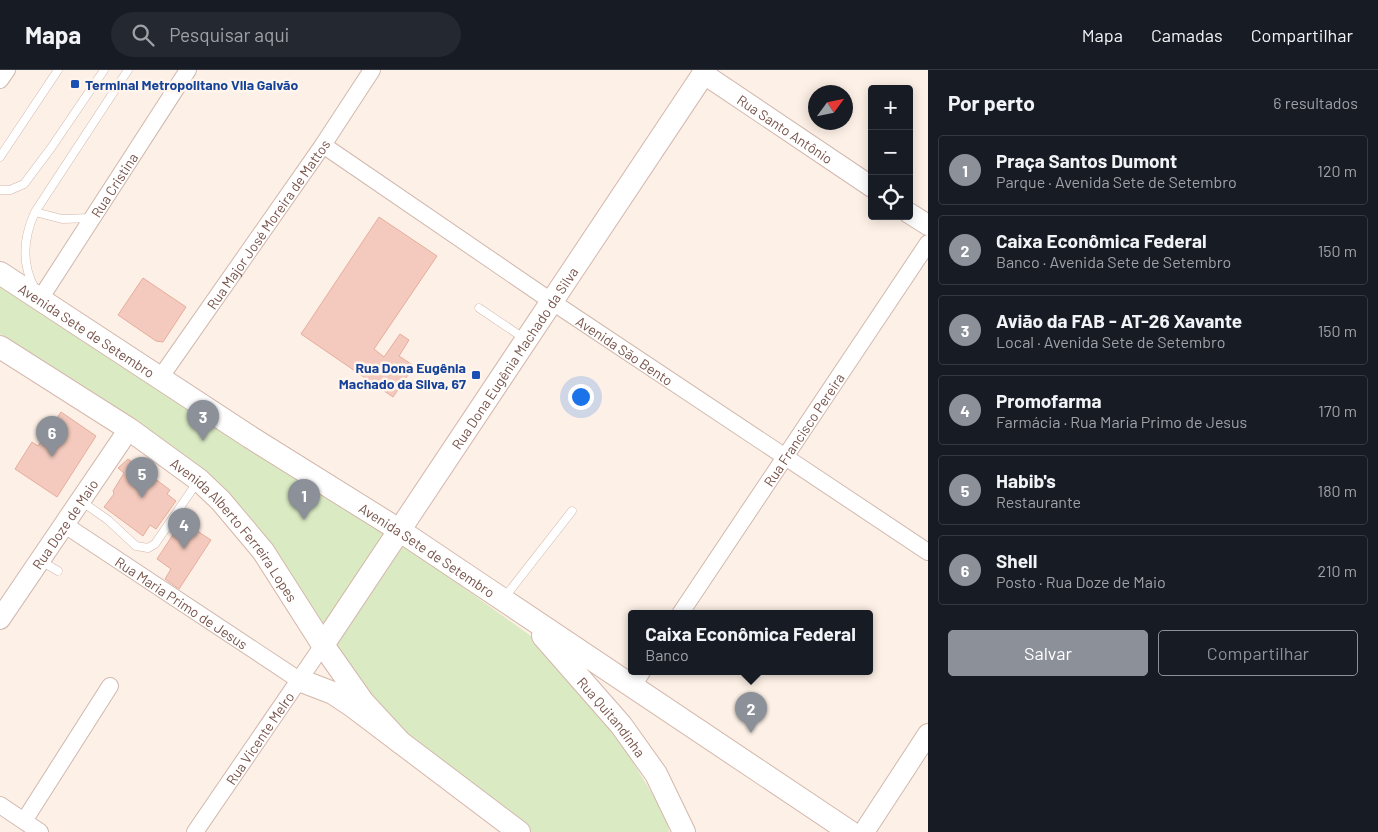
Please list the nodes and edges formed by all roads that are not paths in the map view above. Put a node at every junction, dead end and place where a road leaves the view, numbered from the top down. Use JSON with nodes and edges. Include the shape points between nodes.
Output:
{"nodes":[{"id":1,"x":7,"y":70,"type":"edge"},
{"id":2,"x":58,"y":70,"type":"edge"},
{"id":3,"x":104,"y":70,"type":"edge"},
{"id":4,"x":128,"y":70,"type":"edge"},
{"id":5,"x":188,"y":70,"type":"edge"},
{"id":6,"x":372,"y":70,"type":"edge"},
{"id":7,"x":703,"y":71,"type":"edge"},
{"id":8,"x":0,"y":80,"type":"edge"},
{"id":9,"x":323,"y":145,"type":"junction"},
{"id":10,"x":0,"y":158,"type":"edge"},
{"id":11,"x":868,"y":184,"type":"edge"},
{"id":12,"x":0,"y":190,"type":"edge"},
{"id":13,"x":35,"y":212,"type":"junction"},
{"id":14,"x":913,"y":215,"type":"edge"},
{"id":15,"x":93,"y":218,"type":"junction"},
{"id":16,"x":928,"y":225,"type":"edge"},
{"id":17,"x":928,"y":243,"type":"edge"},
{"id":18,"x":0,"y":273,"type":"edge"},
{"id":19,"x":40,"y":299,"type":"junction"},
{"id":20,"x":551,"y":301,"type":"junction"},
{"id":21,"x":479,"y":308,"type":"dead end"},
{"id":22,"x":525,"y":340,"type":"junction"},
{"id":23,"x":0,"y":347,"type":"edge"},
{"id":24,"x":160,"y":378,"type":"junction"},
{"id":25,"x":129,"y":429,"type":"junction"},
{"id":26,"x":785,"y":455,"type":"junction"},
{"id":27,"x":199,"y":480,"type":"junction"},
{"id":28,"x":81,"y":501,"type":"junction"},
{"id":29,"x":572,"y":511,"type":"dead end"},
{"id":30,"x":64,"y":525,"type":"junction"},
{"id":31,"x":399,"y":530,"type":"junction"},
{"id":32,"x":928,"y":552,"type":"edge"},
{"id":33,"x":41,"y":561,"type":"junction"},
{"id":34,"x":58,"y":571,"type":"dead end"},
{"id":35,"x":503,"y":599,"type":"junction"},
{"id":36,"x":683,"y":610,"type":"edge"},
{"id":37,"x":523,"y":613,"type":"junction"},
{"id":38,"x":0,"y":619,"type":"edge"},
{"id":39,"x":323,"y":645,"type":"junction"},
{"id":40,"x":628,"y":674,"type":"edge"},
{"id":41,"x":637,"y":679,"type":"edge"},
{"id":42,"x":299,"y":680,"type":"junction"},
{"id":43,"x":110,"y":686,"type":"dead end"},
{"id":44,"x":928,"y":734,"type":"edge"},
{"id":45,"x":400,"y":742,"type":"junction"},
{"id":46,"x":0,"y":805,"type":"edge"},
{"id":47,"x":24,"y":821,"type":"junction"},
{"id":48,"x":40,"y":832,"type":"edge"},
{"id":49,"x":195,"y":832,"type":"edge"},
{"id":50,"x":519,"y":832,"type":"edge"},
{"id":51,"x":684,"y":832,"type":"edge"},
{"id":52,"x":850,"y":832,"type":"edge"},
{"id":53,"x":864,"y":832,"type":"edge"}],
"edges":[{"from":1,"to":8,"type":"street"},
{"from":2,"to":10,"type":"lane"},
{"from":3,"to":12,"type":"lane","via":[[24,184]]},
{"from":4,"to":13,"type":"lane"},
{"from":5,"to":15,"type":"street","name":"Rua Cristina"},
{"from":6,"to":9,"type":"street","name":"Rua Major José Moreira de Mattos"},
{"from":7,"to":11,"type":"street","name":"Rua Santo Antônio"},
{"from":7,"to":20,"type":"main road","name":"Rua Dona Eugênia Machado da Silva"},
{"from":9,"to":20,"type":"street","name":"Avenida São Bento"},
{"from":9,"to":24,"type":"street","name":"Rua Major José Moreira de Mattos"},
{"from":13,"to":15,"type":"lane","via":[[62,219]]},
{"from":13,"to":19,"type":"lane","via":[[25,245],[30,279]]},
{"from":14,"to":16,"type":"street"},
{"from":15,"to":19,"type":"street","name":"Rua Cristina"},
{"from":17,"to":26,"type":"street","name":"Rua Francisco Pereira"},
{"from":18,"to":19,"type":"main road","name":"Avenida Sete de Setembro"},
{"from":19,"to":24,"type":"main road","name":"Avenida Sete de Setembro"},
{"from":20,"to":22,"type":"main road","name":"Rua Dona Eugênia Machado da Silva"},
{"from":20,"to":26,"type":"street","name":"Avenida São Bento"},
{"from":21,"to":22,"type":"lane"},
{"from":22,"to":31,"type":"main road","name":"Rua Dona Eugênia Machado da Silva"},
{"from":23,"to":25,"type":"main road","name":"Avenida Alberto Ferreira Lopes"},
{"from":24,"to":31,"type":"main road","name":"Avenida Sete de Setembro"},
{"from":25,"to":27,"type":"main road","name":"Avenida Alberto Ferreira Lopes"},
{"from":25,"to":28,"type":"street","name":"Rua Doze de Maio"},
{"from":26,"to":32,"type":"street","name":"Avenida São Bento"},
{"from":26,"to":36,"type":"street","name":"Rua Francisco Pereira"},
{"from":27,"to":28,"type":"lane","via":[[155,544],[148,548],[136,546]]},
{"from":27,"to":39,"type":"main road","name":"Avenida Alberto Ferreira Lopes","via":[[248,531]]},
{"from":28,"to":30,"type":"street","name":"Rua Doze de Maio"},
{"from":29,"to":35,"type":"lane"},
{"from":30,"to":33,"type":"street","name":"Rua Doze de Maio"},
{"from":30,"to":42,"type":"street","name":"Rua Maria Primo de Jesus"},
{"from":31,"to":35,"type":"main road","name":"Avenida Sete de Setembro"},
{"from":31,"to":39,"type":"main road","name":"Rua Dona Eugênia Machado da Silva"},
{"from":33,"to":34,"type":"lane"},
{"from":33,"to":38,"type":"street","name":"Rua Doze de Maio"},
{"from":35,"to":37,"type":"main road","name":"Avenida Sete de Setembro"},
{"from":37,"to":40,"type":"main road","name":"Avenida Sete de Setembro"},
{"from":37,"to":51,"type":"main road","name":"Rua Quitandinha","via":[[621,725],[656,774]]},
{"from":39,"to":42,"type":"street","name":"Rua Vicente Melro"},
{"from":39,"to":45,"type":"main road","name":"Avenida Alberto Ferreira Lopes","via":[[363,702]]},
{"from":41,"to":52,"type":"main road","name":"Avenida Sete de Setembro"},
{"from":42,"to":45,"type":"main road","via":[[333,693]]},
{"from":42,"to":49,"type":"street","name":"Rua Vicente Melro"},
{"from":43,"to":47,"type":"street"},
{"from":44,"to":53,"type":"street"},
{"from":45,"to":50,"type":"main road"},
{"from":46,"to":47,"type":"street"},
{"from":47,"to":48,"type":"street"}]}
